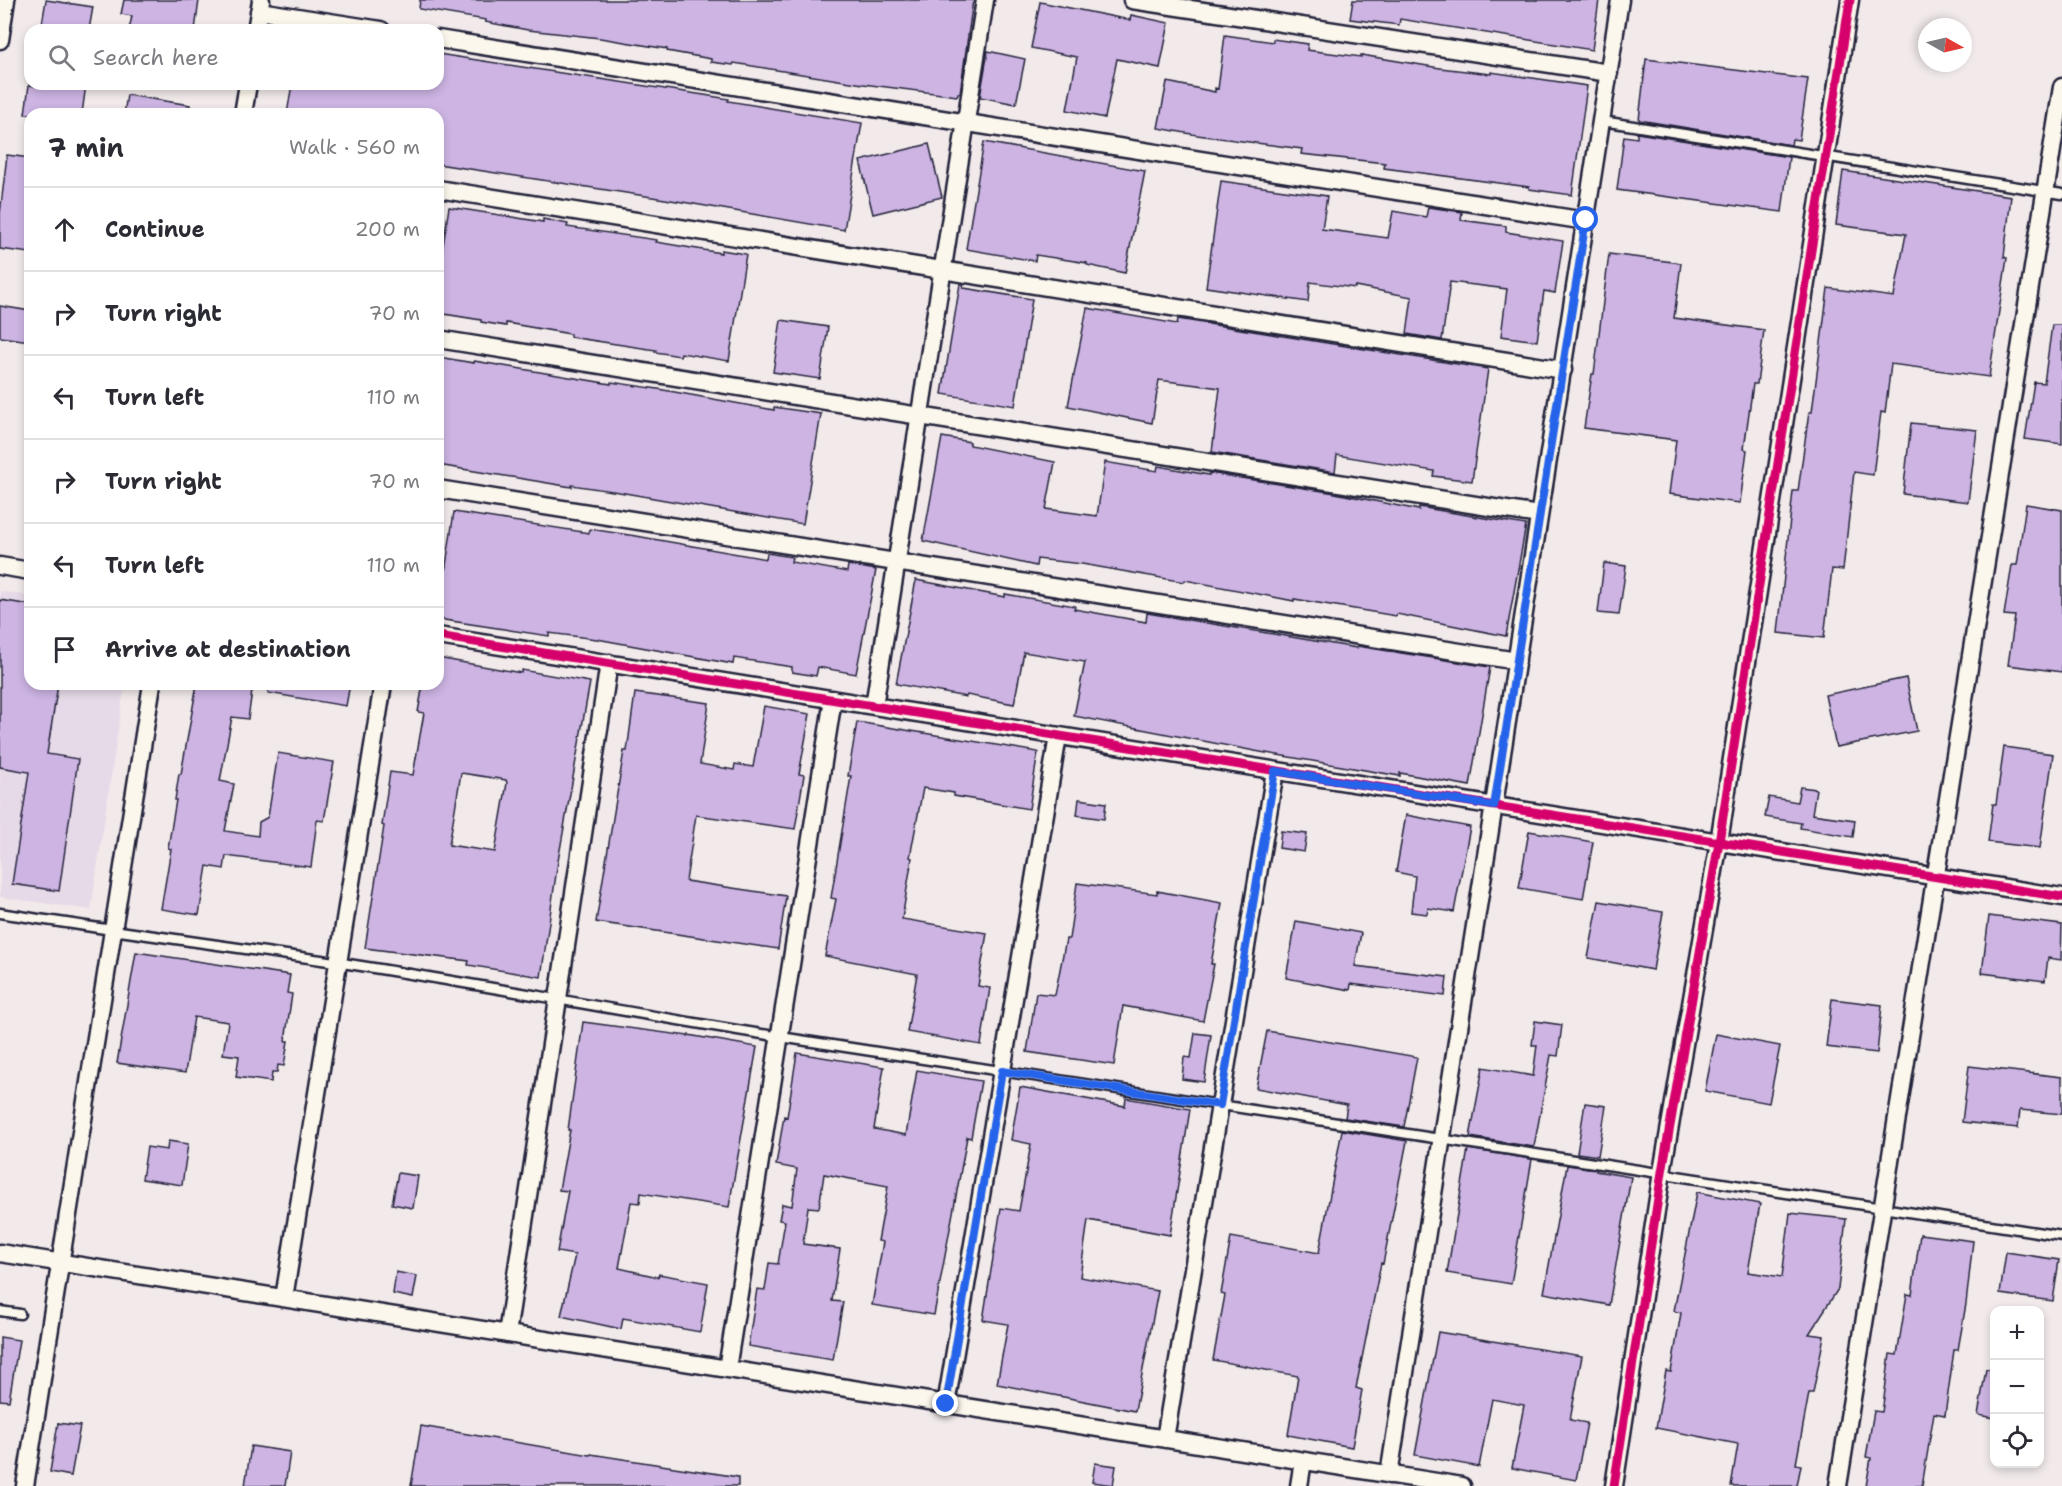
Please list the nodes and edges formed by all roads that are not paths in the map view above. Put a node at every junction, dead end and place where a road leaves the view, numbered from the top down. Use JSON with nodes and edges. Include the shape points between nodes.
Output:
{"nodes":[{"id":1,"x":6,"y":0,"type":"edge"},
{"id":2,"x":986,"y":0,"type":"edge"},
{"id":3,"x":1132,"y":0,"type":"edge"},
{"id":4,"x":1620,"y":0,"type":"edge"},
{"id":5,"x":1850,"y":0,"type":"edge"},
{"id":6,"x":260,"y":5,"type":"edge"},
{"id":7,"x":257,"y":24,"type":"edge"},
{"id":8,"x":352,"y":24,"type":"edge"},
{"id":9,"x":0,"y":40,"type":"edge"},
{"id":10,"x":444,"y":40,"type":"edge"},
{"id":11,"x":1609,"y":73,"type":"junction"},
{"id":12,"x":2062,"y":87,"type":"edge"},
{"id":13,"x":247,"y":90,"type":"edge"},
{"id":14,"x":244,"y":108,"type":"edge"},
{"id":15,"x":1602,"y":121,"type":"junction"},
{"id":16,"x":966,"y":122,"type":"junction"},
{"id":17,"x":1826,"y":157,"type":"junction"},
{"id":18,"x":444,"y":190,"type":"edge"},
{"id":19,"x":2054,"y":193,"type":"edge"},
{"id":20,"x":1586,"y":220,"type":"junction"},
{"id":21,"x":943,"y":270,"type":"junction"},
{"id":22,"x":444,"y":340,"type":"edge"},
{"id":23,"x":1563,"y":370,"type":"junction"},
{"id":24,"x":920,"y":416,"type":"junction"},
{"id":25,"x":444,"y":490,"type":"edge"},
{"id":26,"x":1539,"y":515,"type":"junction"},
{"id":27,"x":897,"y":562,"type":"junction"},
{"id":28,"x":0,"y":566,"type":"edge"},
{"id":29,"x":24,"y":570,"type":"edge"},
{"id":30,"x":444,"y":637,"type":"edge"},
{"id":31,"x":1517,"y":661,"type":"junction"},
{"id":32,"x":609,"y":663,"type":"junction"},
{"id":33,"x":151,"y":690,"type":"edge"},
{"id":34,"x":382,"y":690,"type":"edge"},
{"id":35,"x":833,"y":699,"type":"junction"},
{"id":36,"x":874,"y":706,"type":"junction"},
{"id":37,"x":1058,"y":736,"type":"junction"},
{"id":38,"x":1275,"y":771,"type":"junction"},
{"id":39,"x":1494,"y":806,"type":"junction"},
{"id":40,"x":1719,"y":842,"type":"junction"},
{"id":41,"x":1935,"y":876,"type":"junction"},
{"id":42,"x":2062,"y":897,"type":"edge"},
{"id":43,"x":0,"y":913,"type":"edge"},
{"id":44,"x":113,"y":931,"type":"junction"},
{"id":45,"x":338,"y":963,"type":"junction"},
{"id":46,"x":558,"y":998,"type":"junction"},
{"id":47,"x":779,"y":1037,"type":"junction"},
{"id":48,"x":1002,"y":1071,"type":"junction"},
{"id":49,"x":1220,"y":1105,"type":"junction"},
{"id":50,"x":1442,"y":1139,"type":"junction"},
{"id":51,"x":1662,"y":1172,"type":"junction"},
{"id":52,"x":1883,"y":1207,"type":"junction"},
{"id":53,"x":2062,"y":1236,"type":"edge"},
{"id":54,"x":0,"y":1252,"type":"edge"},
{"id":55,"x":60,"y":1262,"type":"junction"},
{"id":56,"x":284,"y":1298,"type":"junction"},
{"id":57,"x":0,"y":1311,"type":"edge"},
{"id":58,"x":20,"y":1314,"type":"dead end"},
{"id":59,"x":507,"y":1334,"type":"junction"},
{"id":60,"x":727,"y":1369,"type":"junction"},
{"id":61,"x":946,"y":1404,"type":"junction"},
{"id":62,"x":1165,"y":1439,"type":"junction"},
{"id":63,"x":1303,"y":1461,"type":"junction"},
{"id":64,"x":1389,"y":1474,"type":"junction"},
{"id":65,"x":25,"y":1486,"type":"edge"},
{"id":66,"x":1299,"y":1486,"type":"edge"},
{"id":67,"x":1461,"y":1486,"type":"edge"},
{"id":68,"x":1614,"y":1486,"type":"edge"},
{"id":69,"x":1838,"y":1486,"type":"edge"}],
"edges":[{"from":1,"to":9,"type":"street"},
{"from":2,"to":16,"type":"street"},
{"from":3,"to":11,"type":"street"},
{"from":4,"to":11,"type":"street"},
{"from":5,"to":17,"type":"street"},
{"from":6,"to":7,"type":"street"},
{"from":6,"to":8,"type":"street"},
{"from":10,"to":16,"type":"street"},
{"from":11,"to":15,"type":"street"},
{"from":12,"to":19,"type":"street"},
{"from":13,"to":14,"type":"street"},
{"from":15,"to":17,"type":"lane"},
{"from":15,"to":20,"type":"street"},
{"from":16,"to":20,"type":"street"},
{"from":16,"to":21,"type":"street"},
{"from":17,"to":19,"type":"lane"},
{"from":17,"to":40,"type":"street"},
{"from":18,"to":21,"type":"street"},
{"from":19,"to":41,"type":"street"},
{"from":20,"to":23,"type":"street"},
{"from":21,"to":23,"type":"street"},
{"from":21,"to":24,"type":"street"},
{"from":22,"to":24,"type":"street"},
{"from":23,"to":26,"type":"street"},
{"from":24,"to":26,"type":"street"},
{"from":24,"to":27,"type":"street"},
{"from":25,"to":27,"type":"street"},
{"from":26,"to":31,"type":"street"},
{"from":27,"to":31,"type":"street"},
{"from":27,"to":36,"type":"street"},
{"from":28,"to":29,"type":"street"},
{"from":30,"to":32,"type":"street"},
{"from":31,"to":39,"type":"street"},
{"from":32,"to":35,"type":"street"},
{"from":32,"to":46,"type":"street"},
{"from":33,"to":44,"type":"street"},
{"from":34,"to":45,"type":"street"},
{"from":35,"to":36,"type":"street"},
{"from":35,"to":47,"type":"street"},
{"from":36,"to":37,"type":"street"},
{"from":37,"to":38,"type":"street"},
{"from":37,"to":48,"type":"street"},
{"from":38,"to":39,"type":"street"},
{"from":38,"to":49,"type":"street"},
{"from":39,"to":40,"type":"street"},
{"from":39,"to":50,"type":"street"},
{"from":40,"to":41,"type":"street"},
{"from":40,"to":51,"type":"street"},
{"from":41,"to":42,"type":"street"},
{"from":41,"to":52,"type":"street"},
{"from":43,"to":44,"type":"lane"},
{"from":44,"to":45,"type":"lane"},
{"from":44,"to":55,"type":"street"},
{"from":45,"to":46,"type":"lane"},
{"from":45,"to":56,"type":"street"},
{"from":46,"to":47,"type":"lane"},
{"from":46,"to":59,"type":"street"},
{"from":47,"to":48,"type":"lane"},
{"from":47,"to":60,"type":"street"},
{"from":48,"to":49,"type":"lane"},
{"from":48,"to":61,"type":"street"},
{"from":49,"to":50,"type":"lane"},
{"from":49,"to":62,"type":"street"},
{"from":50,"to":51,"type":"lane"},
{"from":50,"to":64,"type":"street"},
{"from":51,"to":52,"type":"lane"},
{"from":51,"to":68,"type":"street"},
{"from":52,"to":53,"type":"lane"},
{"from":52,"to":69,"type":"street"},
{"from":54,"to":55,"type":"street"},
{"from":55,"to":56,"type":"street"},
{"from":55,"to":65,"type":"street"},
{"from":56,"to":59,"type":"street"},
{"from":57,"to":58,"type":"lane"},
{"from":59,"to":60,"type":"street"},
{"from":60,"to":61,"type":"street"},
{"from":61,"to":62,"type":"street"},
{"from":62,"to":63,"type":"street"},
{"from":63,"to":64,"type":"street"},
{"from":63,"to":66,"type":"street"},
{"from":64,"to":67,"type":"street"}]}
